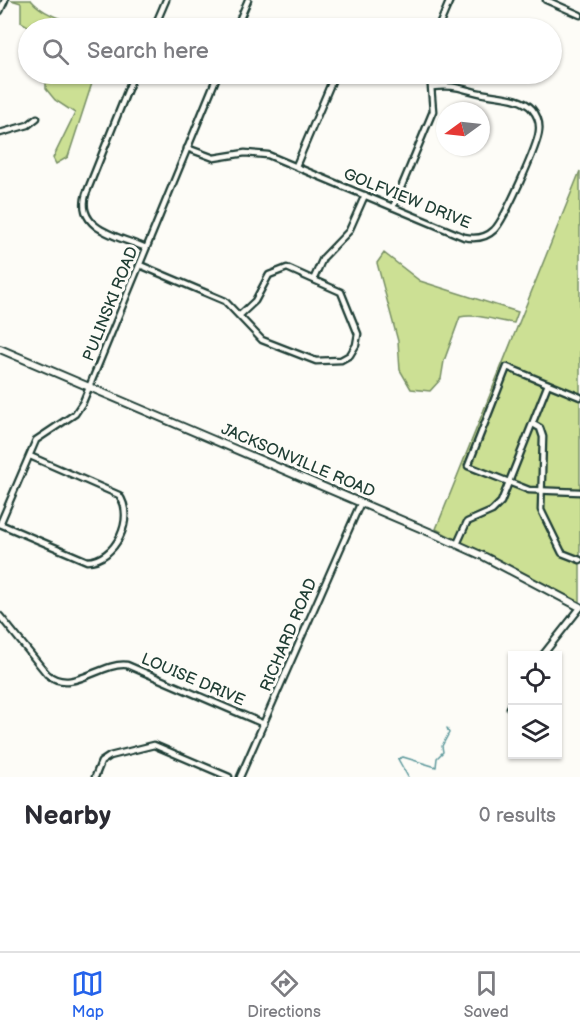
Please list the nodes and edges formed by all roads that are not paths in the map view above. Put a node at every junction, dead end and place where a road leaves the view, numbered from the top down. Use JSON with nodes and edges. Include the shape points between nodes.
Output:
{"nodes":[{"id":1,"x":5,"y":0,"type":"edge"},
{"id":2,"x":166,"y":0,"type":"edge"},
{"id":3,"x":248,"y":0,"type":"edge"},
{"id":4,"x":450,"y":0,"type":"edge"},
{"id":5,"x":546,"y":0,"type":"edge"},
{"id":6,"x":0,"y":11,"type":"edge"},
{"id":7,"x":580,"y":15,"type":"edge"},
{"id":8,"x":158,"y":18,"type":"edge"},
{"id":9,"x":240,"y":18,"type":"edge"},
{"id":10,"x":442,"y":18,"type":"edge"},
{"id":11,"x":130,"y":84,"type":"edge"},
{"id":12,"x":214,"y":84,"type":"edge"},
{"id":13,"x":331,"y":84,"type":"edge"},
{"id":14,"x":432,"y":84,"type":"edge"},
{"id":15,"x":432,"y":87,"type":"junction"},
{"id":16,"x":37,"y":118,"type":"dead end"},
{"id":17,"x":0,"y":133,"type":"edge"},
{"id":18,"x":187,"y":148,"type":"junction"},
{"id":19,"x":296,"y":166,"type":"junction"},
{"id":20,"x":365,"y":195,"type":"junction"},
{"id":21,"x":393,"y":207,"type":"junction"},
{"id":22,"x":146,"y":249,"type":"junction"},
{"id":23,"x":140,"y":265,"type":"junction"},
{"id":24,"x":314,"y":278,"type":"junction"},
{"id":25,"x":240,"y":315,"type":"junction"},
{"id":26,"x":0,"y":349,"type":"edge"},
{"id":27,"x":548,"y":384,"type":"junction"},
{"id":28,"x":89,"y":387,"type":"junction"},
{"id":29,"x":580,"y":397,"type":"edge"},
{"id":30,"x":533,"y":424,"type":"junction"},
{"id":31,"x":30,"y":456,"type":"junction"},
{"id":32,"x":509,"y":483,"type":"junction"},
{"id":33,"x":542,"y":492,"type":"junction"},
{"id":34,"x":580,"y":492,"type":"edge"},
{"id":35,"x":361,"y":502,"type":"junction"},
{"id":36,"x":0,"y":524,"type":"edge"},
{"id":37,"x":457,"y":544,"type":"junction"},
{"id":38,"x":580,"y":560,"type":"edge"},
{"id":39,"x":580,"y":608,"type":"edge"},
{"id":40,"x":0,"y":616,"type":"edge"},
{"id":41,"x":546,"y":651,"type":"edge"},
{"id":42,"x":264,"y":724,"type":"junction"},
{"id":43,"x":95,"y":777,"type":"edge"},
{"id":44,"x":229,"y":777,"type":"edge"},
{"id":45,"x":240,"y":777,"type":"edge"}],
"edges":[{"from":1,"to":6,"type":"street"},
{"from":2,"to":8,"type":"street"},
{"from":3,"to":9,"type":"street"},
{"from":4,"to":10,"type":"street"},
{"from":5,"to":7,"type":"street"},
{"from":11,"to":22,"type":"street","via":[[86,194],[84,210],[97,228]]},
{"from":12,"to":18,"type":"street","name":"PULINSKI ROAD"},
{"from":13,"to":19,"type":"street"},
{"from":14,"to":15,"type":"street"},
{"from":15,"to":21,"type":"street","via":[[434,106],[430,121]]},
{"from":15,"to":21,"type":"street","name":"GOLFVIEW DRIVE","via":[[456,85],[519,100],[537,116],[537,138],[502,221],[489,234],[467,238]]},
{"from":16,"to":17,"type":"street","via":[[28,125]]},
{"from":18,"to":19,"type":"street","name":"GOLFVIEW DRIVE","via":[[214,158],[258,153]]},
{"from":18,"to":22,"type":"street","name":"PULINSKI ROAD"},
{"from":19,"to":20,"type":"street","name":"GOLFVIEW DRIVE"},
{"from":20,"to":21,"type":"street","name":"GOLFVIEW DRIVE"},
{"from":20,"to":24,"type":"street","via":[[349,231],[323,258]]},
{"from":22,"to":23,"type":"street","name":"PULINSKI ROAD"},
{"from":23,"to":25,"type":"street","via":[[225,301]]},
{"from":23,"to":28,"type":"street","name":"PULINSKI ROAD"},
{"from":24,"to":25,"type":"street","via":[[287,268],[276,270]]},
{"from":24,"to":25,"type":"street","via":[[338,289],[347,301],[358,337],[345,358],[309,360],[262,339]]},
{"from":26,"to":28,"type":"main road","name":"JACKSONVILLE ROAD"},
{"from":27,"to":29,"type":"street"},
{"from":27,"to":30,"type":"street"},
{"from":27,"to":32,"type":"street","via":[[507,367],[468,466]]},
{"from":28,"to":31,"type":"street","name":"PULINSKI ROAD","via":[[78,411],[40,435]]},
{"from":28,"to":35,"type":"main road","name":"JACKSONVILLE ROAD"},
{"from":30,"to":32,"type":"street"},
{"from":30,"to":33,"type":"street","via":[[540,428],[543,437]]},
{"from":31,"to":36,"type":"street","name":"PULINSKI ROAD"},
{"from":31,"to":36,"type":"street","via":[[119,495],[126,515],[113,549],[98,560],[84,561]]},
{"from":32,"to":33,"type":"street"},
{"from":32,"to":37,"type":"street","via":[[497,507],[467,522]]},
{"from":33,"to":34,"type":"street"},
{"from":33,"to":38,"type":"street","via":[[541,513],[558,548],[566,556]]},
{"from":35,"to":37,"type":"main road","name":"JACKSONVILLE ROAD"},
{"from":35,"to":42,"type":"street","name":"RICHARD ROAD"},
{"from":37,"to":39,"type":"main road","name":"JACKSONVILLE ROAD"},
{"from":39,"to":41,"type":"street"},
{"from":40,"to":42,"type":"street","name":"LOUISE DRIVE","via":[[47,674],[57,680],[73,681],[116,665],[127,665]]},
{"from":42,"to":45,"type":"street","name":"RICHARD ROAD"},
{"from":43,"to":44,"type":"street","via":[[101,762],[110,756],[154,744]]}]}
